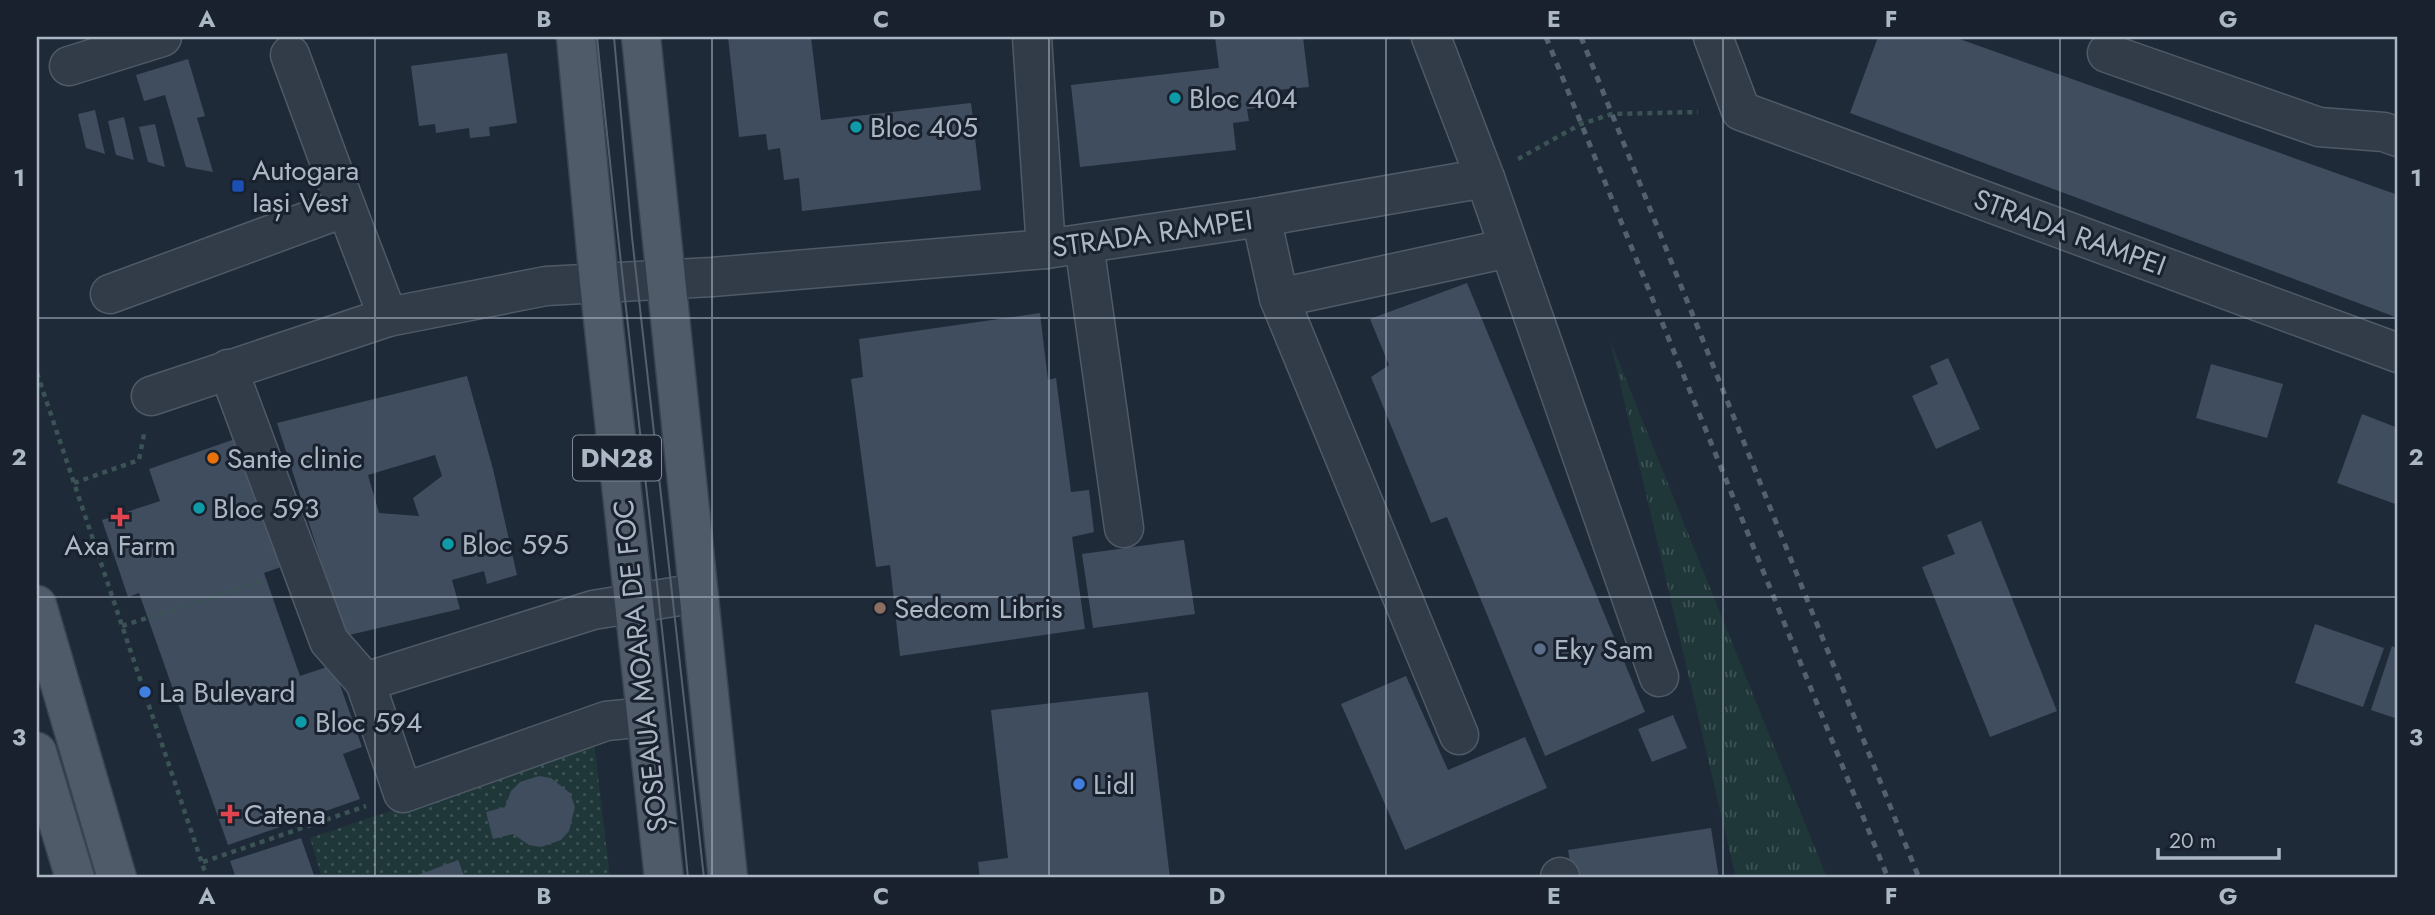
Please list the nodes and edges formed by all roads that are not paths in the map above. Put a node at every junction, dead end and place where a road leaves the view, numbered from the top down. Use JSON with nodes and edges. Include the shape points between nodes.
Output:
{"nodes":[{"id":1,"x":162,"y":37,"type":"edge"},
{"id":2,"x":576,"y":37,"type":"edge"},
{"id":3,"x":641,"y":37,"type":"edge"},
{"id":4,"x":1032,"y":37,"type":"edge"},
{"id":5,"x":1432,"y":37,"type":"edge"},
{"id":6,"x":1713,"y":37,"type":"edge"},
{"id":7,"x":2107,"y":53,"type":"dead end"},
{"id":8,"x":290,"y":55,"type":"dead end"},
{"id":9,"x":69,"y":66,"type":"dead end"},
{"id":10,"x":2398,"y":137,"type":"edge"},
{"id":11,"x":1485,"y":178,"type":"junction"},
{"id":12,"x":346,"y":207,"type":"junction"},
{"id":13,"x":1261,"y":217,"type":"junction"},
{"id":14,"x":1084,"y":244,"type":"junction"},
{"id":15,"x":1508,"y":247,"type":"junction"},
{"id":16,"x":1046,"y":249,"type":"junction"},
{"id":17,"x":667,"y":278,"type":"junction"},
{"id":18,"x":599,"y":282,"type":"junction"},
{"id":19,"x":110,"y":294,"type":"dead end"},
{"id":20,"x":1279,"y":298,"type":"junction"},
{"id":21,"x":388,"y":317,"type":"junction"},
{"id":22,"x":2398,"y":353,"type":"edge"},
{"id":23,"x":228,"y":369,"type":"junction"},
{"id":24,"x":151,"y":396,"type":"road end"},
{"id":25,"x":1124,"y":528,"type":"dead end"},
{"id":26,"x":698,"y":593,"type":"junction"},
{"id":27,"x":634,"y":603,"type":"junction"},
{"id":28,"x":37,"y":604,"type":"edge"},
{"id":29,"x":1659,"y":677,"type":"dead end"},
{"id":30,"x":365,"y":682,"type":"junction"},
{"id":31,"x":646,"y":716,"type":"junction"},
{"id":32,"x":1459,"y":735,"type":"dead end"},
{"id":33,"x":37,"y":752,"type":"edge"},
{"id":34,"x":75,"y":878,"type":"edge"},
{"id":35,"x":117,"y":878,"type":"edge"},
{"id":36,"x":664,"y":878,"type":"edge"},
{"id":37,"x":728,"y":878,"type":"edge"}],
"edges":[{"from":1,"to":9,"type":"street"},
{"from":2,"to":18,"type":"main road","name":"ȘOSEAUA MOARA DE FOC","number":"DN28"},
{"from":3,"to":17,"type":"main road","number":"DN28"},
{"from":4,"to":16,"type":"street"},
{"from":5,"to":11,"type":"street"},
{"from":6,"to":22,"type":"street","name":"STRADA RAMPEI","via":[[1741,111]]},
{"from":7,"to":10,"type":"street","via":[[2319,127]]},
{"from":8,"to":12,"type":"street"},
{"from":11,"to":13,"type":"street","name":"STRADA RAMPEI"},
{"from":11,"to":15,"type":"street"},
{"from":12,"to":19,"type":"street"},
{"from":12,"to":21,"type":"street"},
{"from":13,"to":14,"type":"street","name":"STRADA RAMPEI"},
{"from":13,"to":20,"type":"street"},
{"from":14,"to":16,"type":"street","name":"STRADA RAMPEI"},
{"from":14,"to":25,"type":"street"},
{"from":15,"to":20,"type":"street"},
{"from":15,"to":29,"type":"street"},
{"from":16,"to":17,"type":"street","name":"STRADA RAMPEI"},
{"from":17,"to":18,"type":"street","name":"STRADA RAMPEI"},
{"from":17,"to":26,"type":"main road","number":"DN28"},
{"from":18,"to":21,"type":"street","name":"STRADA RAMPEI","via":[[545,286]]},
{"from":18,"to":27,"type":"main road","name":"ȘOSEAUA MOARA DE FOC","number":"DN28"},
{"from":20,"to":32,"type":"street"},
{"from":21,"to":23,"type":"street","name":"STRADA RAMPEI"},
{"from":23,"to":24,"type":"street","name":"STRADA RAMPEI"},
{"from":23,"to":30,"type":"street","via":[[329,641]]},
{"from":26,"to":27,"type":"street"},
{"from":26,"to":37,"type":"main road","number":"DN28"},
{"from":27,"to":30,"type":"street","via":[[593,610]]},
{"from":27,"to":31,"type":"main road","name":"ȘOSEAUA MOARA DE FOC","number":"DN28"},
{"from":28,"to":35,"type":"main road"},
{"from":30,"to":31,"type":"street","via":[[403,793],[606,721]]},
{"from":31,"to":36,"type":"main road","name":"ȘOSEAUA MOARA DE FOC","number":"DN28"},
{"from":33,"to":34,"type":"main road"}]}
